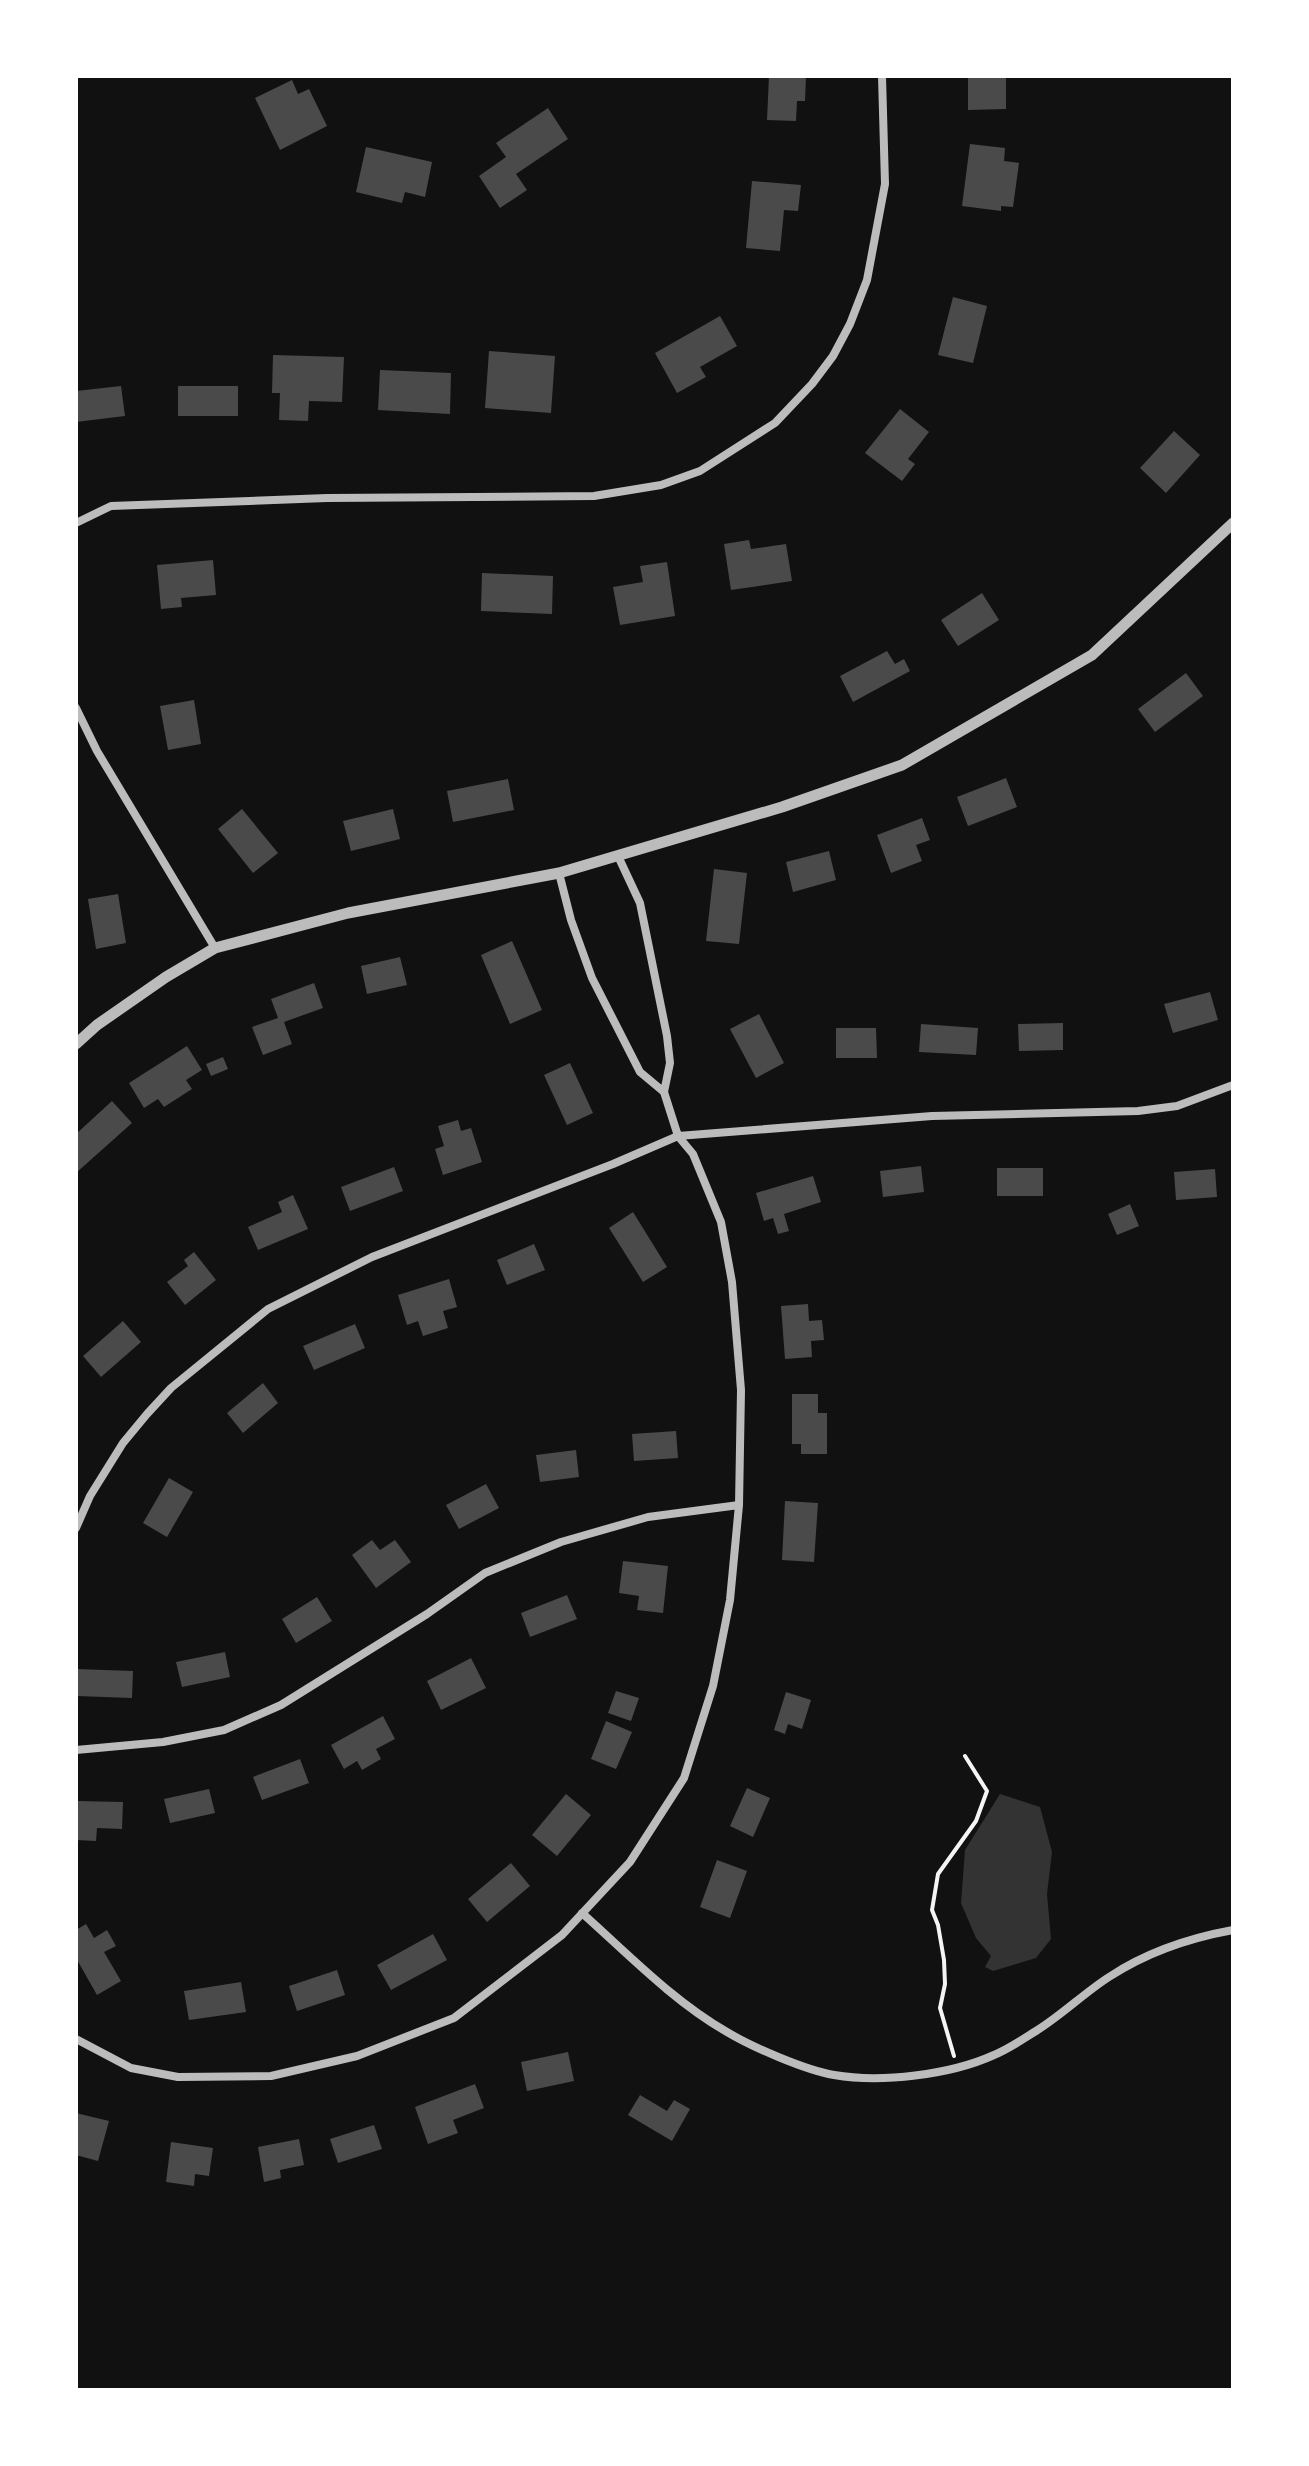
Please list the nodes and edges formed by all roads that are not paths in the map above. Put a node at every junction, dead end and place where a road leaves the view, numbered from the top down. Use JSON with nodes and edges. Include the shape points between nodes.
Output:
{"nodes":[{"id":1,"x":882,"y":76,"type":"edge"},
{"id":2,"x":76,"y":523,"type":"edge"},
{"id":3,"x":1233,"y":523,"type":"edge"},
{"id":4,"x":76,"y":708,"type":"edge"},
{"id":5,"x":618,"y":856,"type":"junction"},
{"id":6,"x":559,"y":873,"type":"junction"},
{"id":7,"x":215,"y":948,"type":"junction"},
{"id":8,"x":76,"y":1044,"type":"edge"},
{"id":9,"x":1233,"y":1085,"type":"edge"},
{"id":10,"x":664,"y":1092,"type":"junction"},
{"id":11,"x":678,"y":1136,"type":"junction"},
{"id":12,"x":739,"y":1505,"type":"junction"},
{"id":13,"x":76,"y":1528,"type":"edge"},
{"id":14,"x":76,"y":1750,"type":"edge"},
{"id":15,"x":582,"y":1913,"type":"junction"},
{"id":16,"x":1233,"y":1930,"type":"edge"},
{"id":17,"x":76,"y":2039,"type":"edge"}],
"edges":[{"from":1,"to":2,"type":"street","via":[[885,184],[867,280],[850,324],[812,384],[775,423],[700,471],[661,485],[594,496],[111,506]]},
{"from":3,"to":5,"type":"street","via":[[1092,655],[902,765]]},
{"from":4,"to":7,"type":"street"},
{"from":5,"to":6,"type":"street"},
{"from":5,"to":10,"type":"street","via":[[640,903],[667,1036],[670,1063]]},
{"from":6,"to":7,"type":"street","via":[[348,913]]},
{"from":6,"to":10,"type":"street","via":[[592,978],[640,1072]]},
{"from":7,"to":8,"type":"street"},
{"from":9,"to":11,"type":"street","via":[[1177,1106],[1138,1111],[932,1116]]},
{"from":10,"to":11,"type":"street"},
{"from":11,"to":12,"type":"street","via":[[693,1154],[721,1222],[732,1282],[741,1390]]},
{"from":11,"to":13,"type":"street","via":[[372,1257],[268,1309],[147,1414],[123,1443]]},
{"from":12,"to":14,"type":"street","via":[[648,1517],[561,1542],[485,1573],[281,1705],[224,1730]]},
{"from":12,"to":15,"type":"street","via":[[730,1600],[713,1686],[684,1778],[630,1862]]},
{"from":15,"to":16,"type":"street","via":[[691,2008],[728,2033],[832,2075],[875,2078],[910,2076],[993,2056],[1156,1951]]},
{"from":15,"to":17,"type":"street","via":[[562,1935],[454,2018],[357,2056],[271,2076],[178,2077],[131,2068]]}]}
